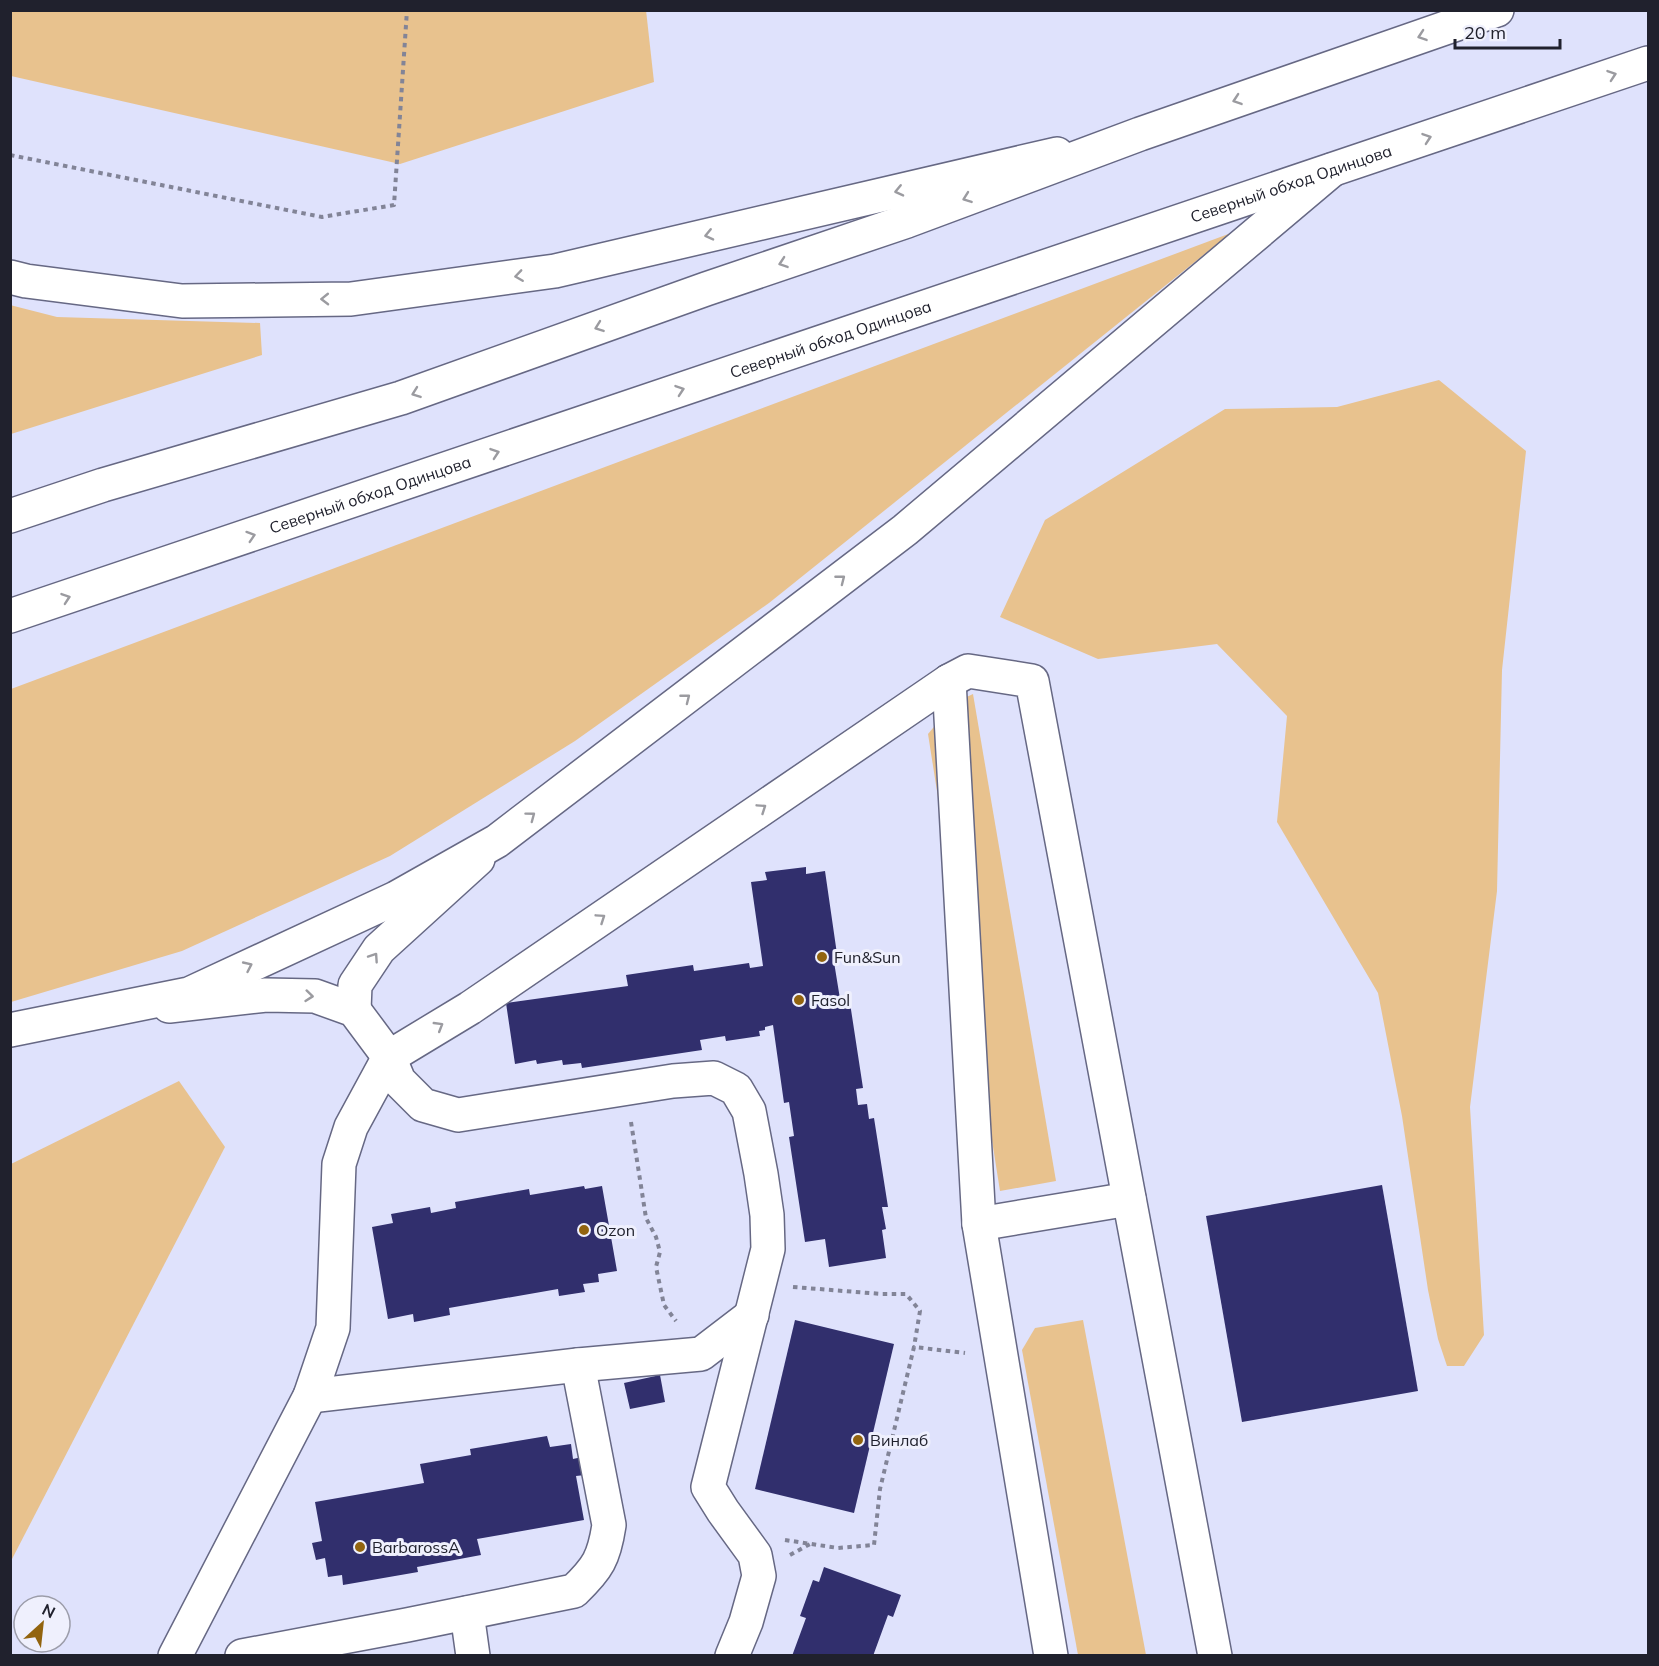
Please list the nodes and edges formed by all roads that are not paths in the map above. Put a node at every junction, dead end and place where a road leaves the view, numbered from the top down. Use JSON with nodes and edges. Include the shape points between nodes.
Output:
{"nodes":[{"id":1,"x":1497,"y":10,"type":"edge"},
{"id":2,"x":1648,"y":63,"type":"edge"},
{"id":3,"x":1140,"y":134,"type":"junction"},
{"id":4,"x":1332,"y":170,"type":"junction"},
{"id":5,"x":10,"y":277,"type":"edge"},
{"id":6,"x":10,"y":516,"type":"edge"},
{"id":7,"x":10,"y":616,"type":"edge"},
{"id":8,"x":949,"y":681,"type":"junction"},
{"id":9,"x":497,"y":841,"type":"junction"},
{"id":10,"x":354,"y":1010,"type":"junction"},
{"id":11,"x":16,"y":1029,"type":"edge"},
{"id":12,"x":389,"y":1057,"type":"junction"},
{"id":13,"x":1129,"y":1198,"type":"junction"},
{"id":14,"x":979,"y":1224,"type":"junction"},
{"id":15,"x":756,"y":1300,"type":"junction"},
{"id":16,"x":578,"y":1365,"type":"junction"},
{"id":17,"x":310,"y":1396,"type":"junction"},
{"id":18,"x":467,"y":1613,"type":"junction"},
{"id":19,"x":175,"y":1656,"type":"edge"},
{"id":20,"x":242,"y":1656,"type":"edge"},
{"id":21,"x":473,"y":1656,"type":"edge"},
{"id":22,"x":732,"y":1656,"type":"edge"},
{"id":23,"x":1051,"y":1656,"type":"edge"},
{"id":24,"x":1215,"y":1656,"type":"edge"}],
"edges":[{"from":1,"to":3,"type":"main road","one_way":true},
{"from":4,"to":2,"type":"main road","name":"Северный обход Одинцова","one_way":true},
{"from":3,"to":5,"type":"main road","one_way":true,"via":[[555,271],[351,299],[182,301]]},
{"from":3,"to":6,"type":"main road","one_way":true,"via":[[401,398]]},
{"from":7,"to":4,"type":"main road","name":"Северный обход Одинцова","one_way":true},
{"from":9,"to":4,"type":"main road","one_way":true,"via":[[905,530]]},
{"from":12,"to":8,"type":"main road","one_way":true,"via":[[470,1008]]},
{"from":8,"to":13,"type":"main road","via":[[968,671],[1032,681]]},
{"from":8,"to":14,"type":"main road"},
{"from":10,"to":9,"type":"main road","one_way":true,"via":[[355,986],[379,949]]},
{"from":11,"to":9,"type":"main road","one_way":true,"via":[[189,993],[396,898]]},
{"from":11,"to":10,"type":"main road","one_way":true,"via":[[266,994],[315,996]]},
{"from":10,"to":12,"type":"main road"},
{"from":12,"to":15,"type":"main road","via":[[399,1081],[423,1105],[458,1115],[674,1081],[714,1078],[736,1089],[750,1112],[767,1215],[768,1249]]},
{"from":12,"to":17,"type":"main road","via":[[351,1127],[339,1164],[333,1328]]},
{"from":13,"to":14,"type":"main road"},
{"from":13,"to":24,"type":"main road"},
{"from":14,"to":23,"type":"main road"},
{"from":15,"to":16,"type":"main road","via":[[701,1353]]},
{"from":15,"to":22,"type":"main road","via":[[708,1486],[755,1554],[759,1576]]},
{"from":16,"to":17,"type":"main road"},
{"from":16,"to":18,"type":"main road","via":[[609,1525],[605,1549],[593,1573],[574,1591]]},
{"from":17,"to":19,"type":"main road"},
{"from":18,"to":20,"type":"main road"},
{"from":18,"to":21,"type":"main road"}]}
